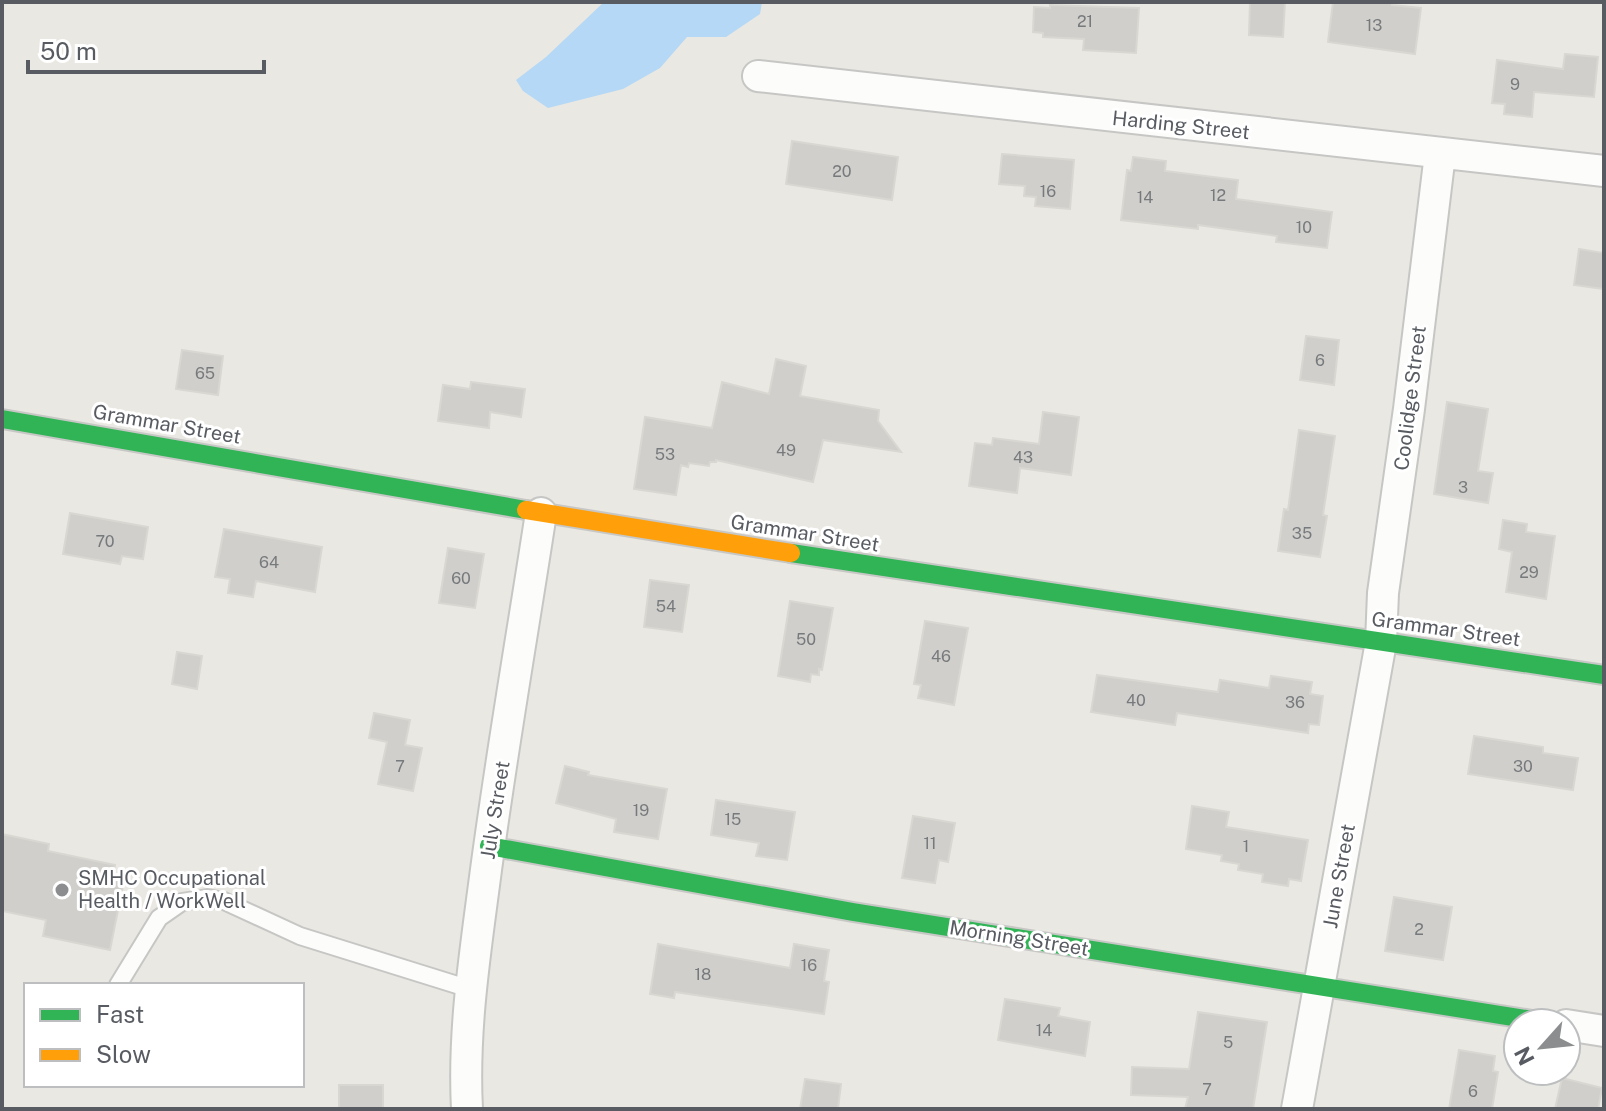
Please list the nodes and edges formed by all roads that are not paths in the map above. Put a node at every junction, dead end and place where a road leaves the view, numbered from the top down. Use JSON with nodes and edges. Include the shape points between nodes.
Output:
{"nodes":[{"id":1,"x":758,"y":76,"type":"dead end"},
{"id":2,"x":1440,"y":154,"type":"junction"},
{"id":3,"x":1604,"y":171,"type":"edge"},
{"id":4,"x":2,"y":419,"type":"edge"},
{"id":5,"x":541,"y":513,"type":"junction"},
{"id":6,"x":1381,"y":642,"type":"junction"},
{"id":7,"x":1604,"y":675,"type":"edge"},
{"id":8,"x":489,"y":846,"type":"junction"},
{"id":9,"x":119,"y":983,"type":"edge"},
{"id":10,"x":1318,"y":987,"type":"junction"},
{"id":11,"x":470,"y":989,"type":"junction"},
{"id":12,"x":1502,"y":1015,"type":"edge"},
{"id":13,"x":1582,"y":1028,"type":"edge"},
{"id":14,"x":1604,"y":1031,"type":"edge"},
{"id":15,"x":467,"y":1109,"type":"edge"},
{"id":16,"x":1297,"y":1109,"type":"edge"}],
"edges":[{"from":1,"to":2,"type":"street","name":"Harding Street"},
{"from":2,"to":3,"type":"street","name":"Harding Street"},
{"from":2,"to":6,"type":"street","name":"Coolidge Street"},
{"from":4,"to":5,"type":"street","name":"Grammar Street"},
{"from":5,"to":6,"type":"street","name":"Grammar Street"},
{"from":5,"to":8,"type":"street","name":"July Street"},
{"from":6,"to":7,"type":"street","name":"Grammar Street"},
{"from":6,"to":10,"type":"street","name":"June Street"},
{"from":8,"to":10,"type":"street","name":"Morning Street","via":[[853,912]]},
{"from":8,"to":11,"type":"street","name":"July Street"},
{"from":9,"to":11,"type":"lane","via":[[159,918],[182,902],[207,898],[300,936]]},
{"from":10,"to":12,"type":"street","name":"Morning Street"},
{"from":10,"to":16,"type":"street","name":"June Street"},
{"from":11,"to":15,"type":"street","name":"July Street"},
{"from":13,"to":14,"type":"street"}]}
